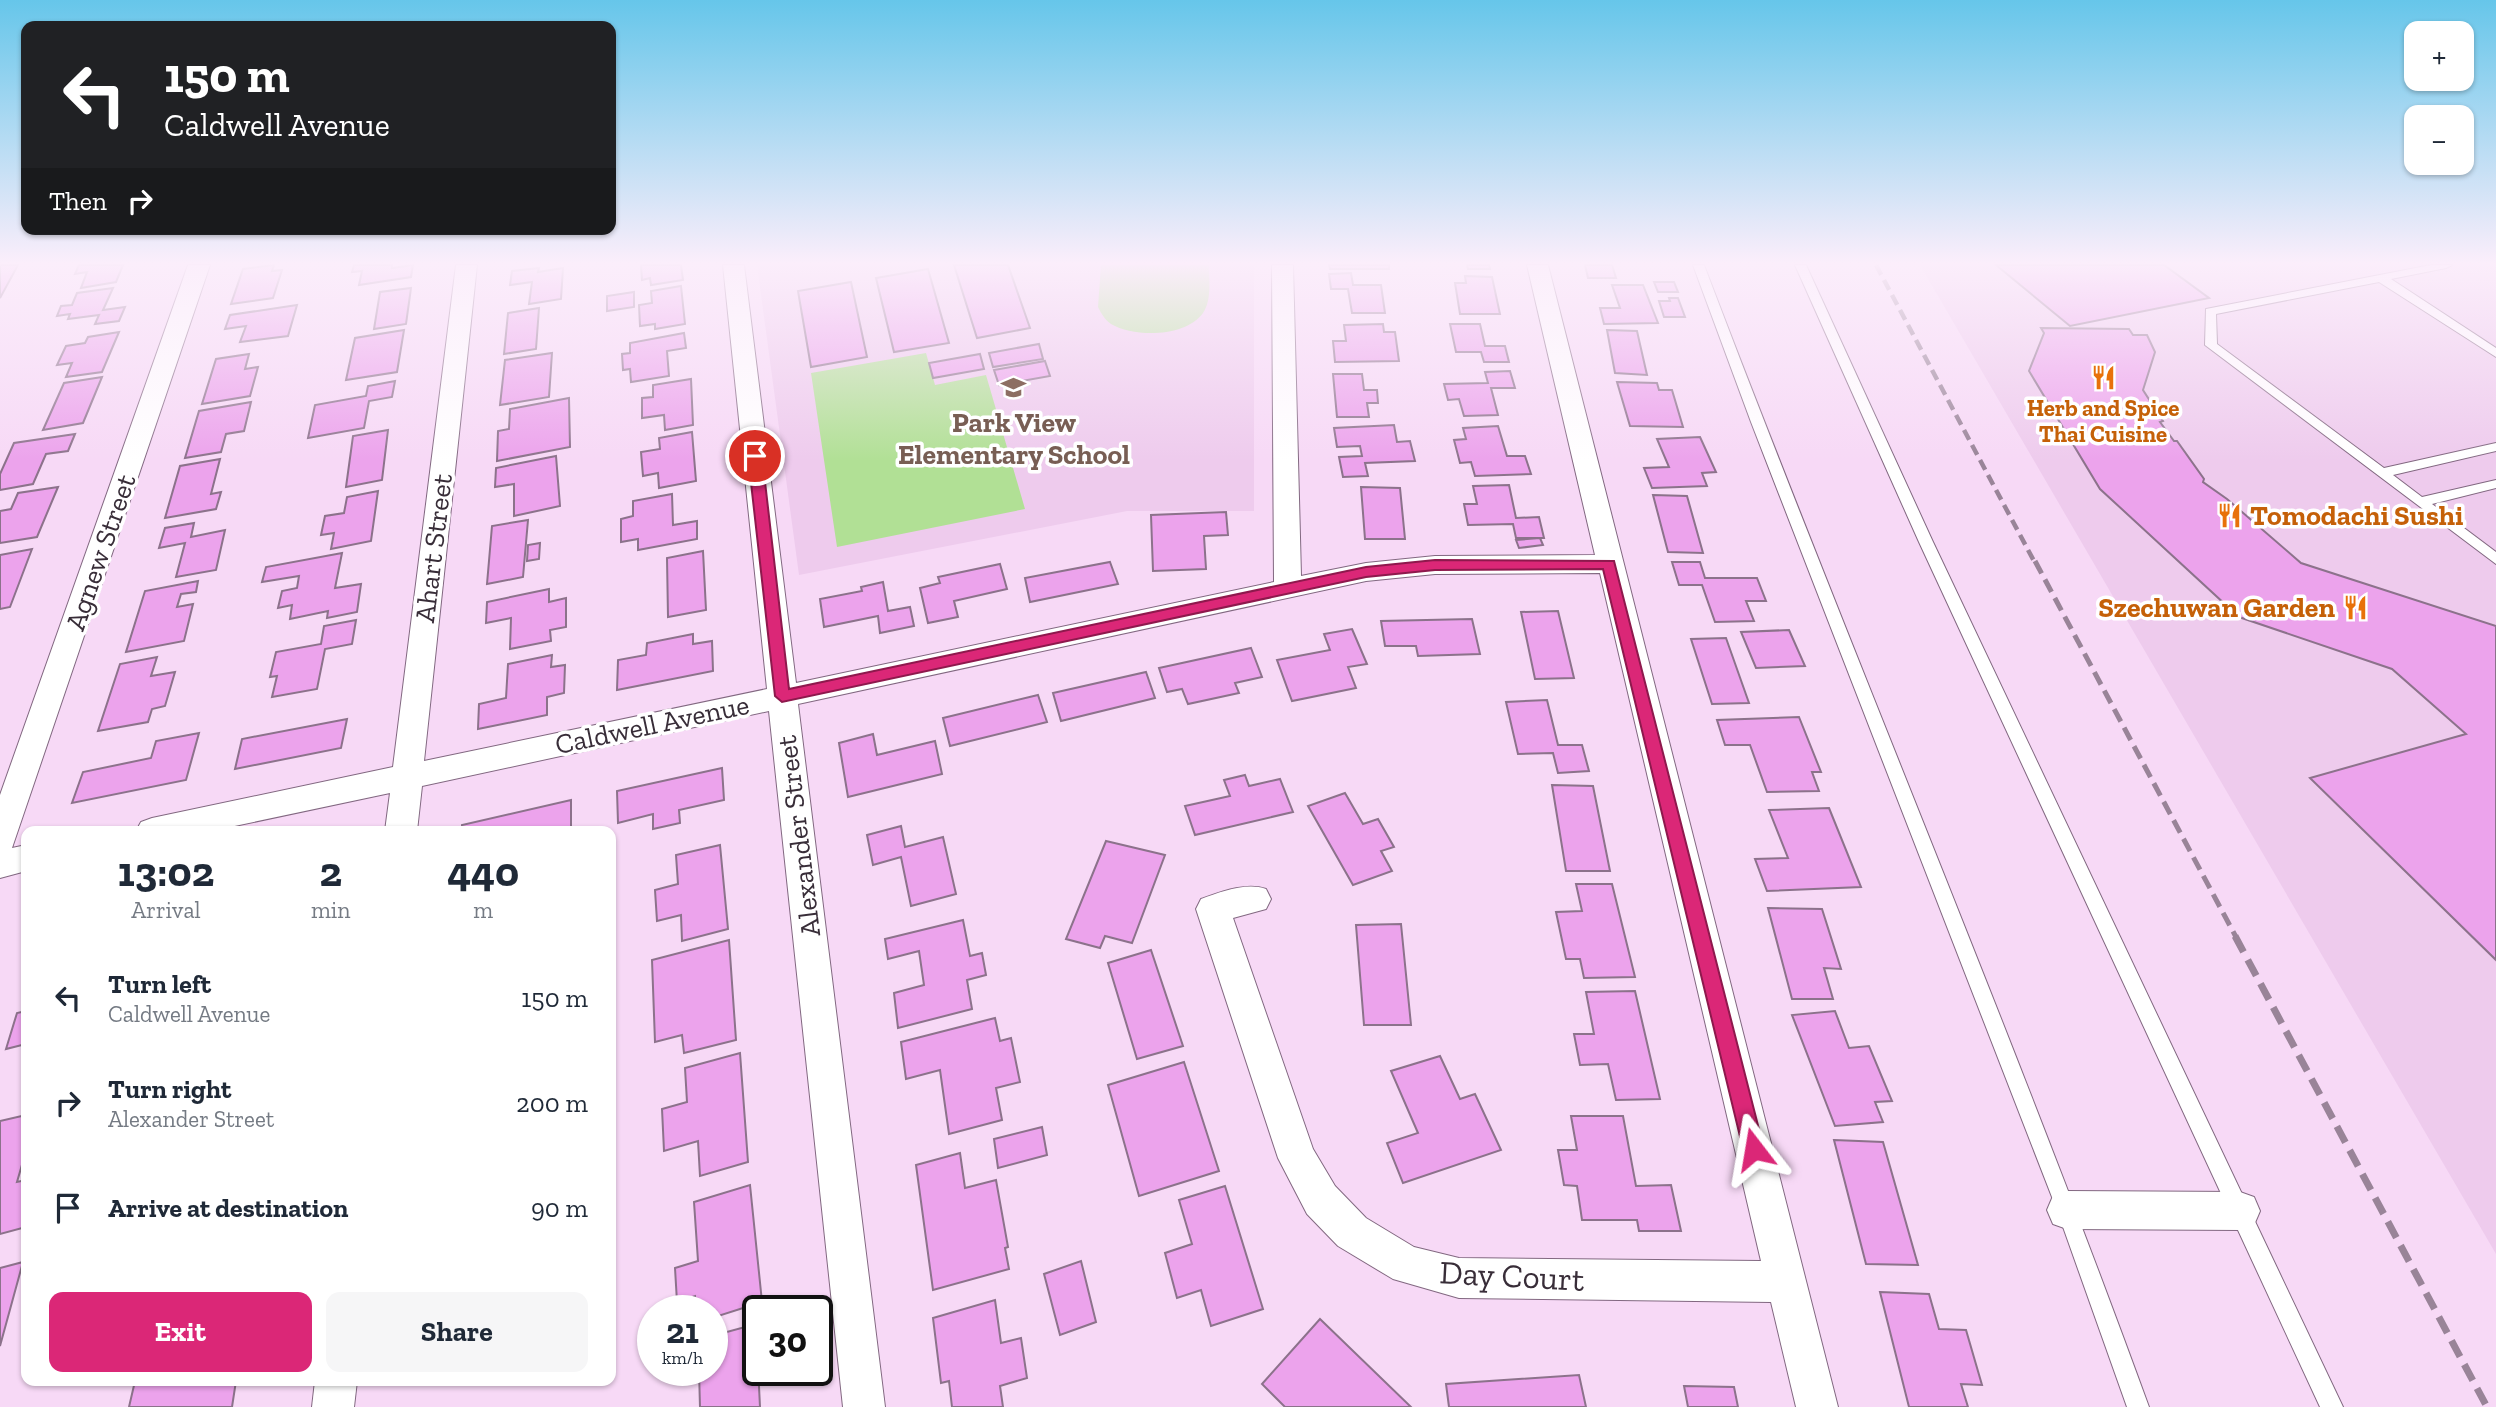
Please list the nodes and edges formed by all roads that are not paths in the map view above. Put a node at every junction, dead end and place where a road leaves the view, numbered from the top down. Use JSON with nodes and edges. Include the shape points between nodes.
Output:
{"nodes":[{"id":1,"x":176,"y":331,"type":"edge"},
{"id":2,"x":458,"y":331,"type":"edge"},
{"id":3,"x":740,"y":331,"type":"edge"},
{"id":4,"x":1283,"y":331,"type":"edge"},
{"id":5,"x":1554,"y":331,"type":"edge"},
{"id":6,"x":1723,"y":331,"type":"edge"},
{"id":7,"x":1830,"y":331,"type":"edge"},
{"id":8,"x":2211,"y":331,"type":"edge"},
{"id":9,"x":2462,"y":331,"type":"edge"},
{"id":10,"x":2496,"y":353,"type":"edge"},
{"id":11,"x":2496,"y":447,"type":"edge"},
{"id":12,"x":2382,"y":473,"type":"junction"},
{"id":13,"x":2496,"y":484,"type":"edge"},
{"id":14,"x":2420,"y":502,"type":"junction"},
{"id":15,"x":2496,"y":559,"type":"edge"},
{"id":16,"x":1609,"y":564,"type":"junction"},
{"id":17,"x":1288,"y":587,"type":"junction"},
{"id":18,"x":782,"y":696,"type":"junction"},
{"id":19,"x":407,"y":776,"type":"junction"},
{"id":20,"x":175,"y":826,"type":"edge"},
{"id":21,"x":402,"y":826,"type":"edge"},
{"id":22,"x":0,"y":840,"type":"edge"},
{"id":23,"x":21,"y":859,"type":"edge"},
{"id":24,"x":0,"y":864,"type":"edge"},
{"id":25,"x":1254,"y":899,"type":"dead end"},
{"id":26,"x":2067,"y":1210,"type":"junction"},
{"id":27,"x":2240,"y":1211,"type":"junction"},
{"id":28,"x":1786,"y":1282,"type":"junction"},
{"id":29,"x":335,"y":1386,"type":"edge"},
{"id":30,"x":333,"y":1407,"type":"edge"},
{"id":31,"x":864,"y":1407,"type":"edge"},
{"id":32,"x":1817,"y":1407,"type":"edge"},
{"id":33,"x":2138,"y":1407,"type":"edge"},
{"id":34,"x":2332,"y":1407,"type":"edge"}],
"edges":[{"from":1,"to":22,"type":"street","name":"Agnew Street"},
{"from":2,"to":19,"type":"street","name":"Ahart Street"},
{"from":3,"to":18,"type":"street","name":"Alexander Street"},
{"from":4,"to":17,"type":"street"},
{"from":5,"to":16,"type":"street"},
{"from":6,"to":26,"type":"lane"},
{"from":7,"to":27,"type":"lane"},
{"from":8,"to":12,"type":"lane","via":[[2211,345]]},
{"from":9,"to":10,"type":"lane"},
{"from":11,"to":12,"type":"lane"},
{"from":12,"to":14,"type":"lane"},
{"from":13,"to":14,"type":"lane"},
{"from":14,"to":15,"type":"lane"},
{"from":16,"to":17,"type":"street","name":"Caldwell Avenue","via":[[1435,565]]},
{"from":16,"to":28,"type":"street"},
{"from":17,"to":18,"type":"street","name":"Caldwell Avenue"},
{"from":18,"to":19,"type":"street","name":"Caldwell Avenue"},
{"from":18,"to":31,"type":"street","name":"Alexander Street"},
{"from":19,"to":20,"type":"street","name":"Caldwell Avenue"},
{"from":19,"to":21,"type":"street","name":"Ahart Street"},
{"from":23,"to":24,"type":"street"},
{"from":25,"to":28,"type":"street","name":"Day Court","via":[[1213,909],[1297,1158],[1321,1200],[1352,1232],[1407,1265],[1458,1278]]},
{"from":26,"to":27,"type":"street"},
{"from":26,"to":33,"type":"lane"},
{"from":27,"to":34,"type":"lane"},
{"from":28,"to":32,"type":"street"},
{"from":29,"to":30,"type":"street"}]}
